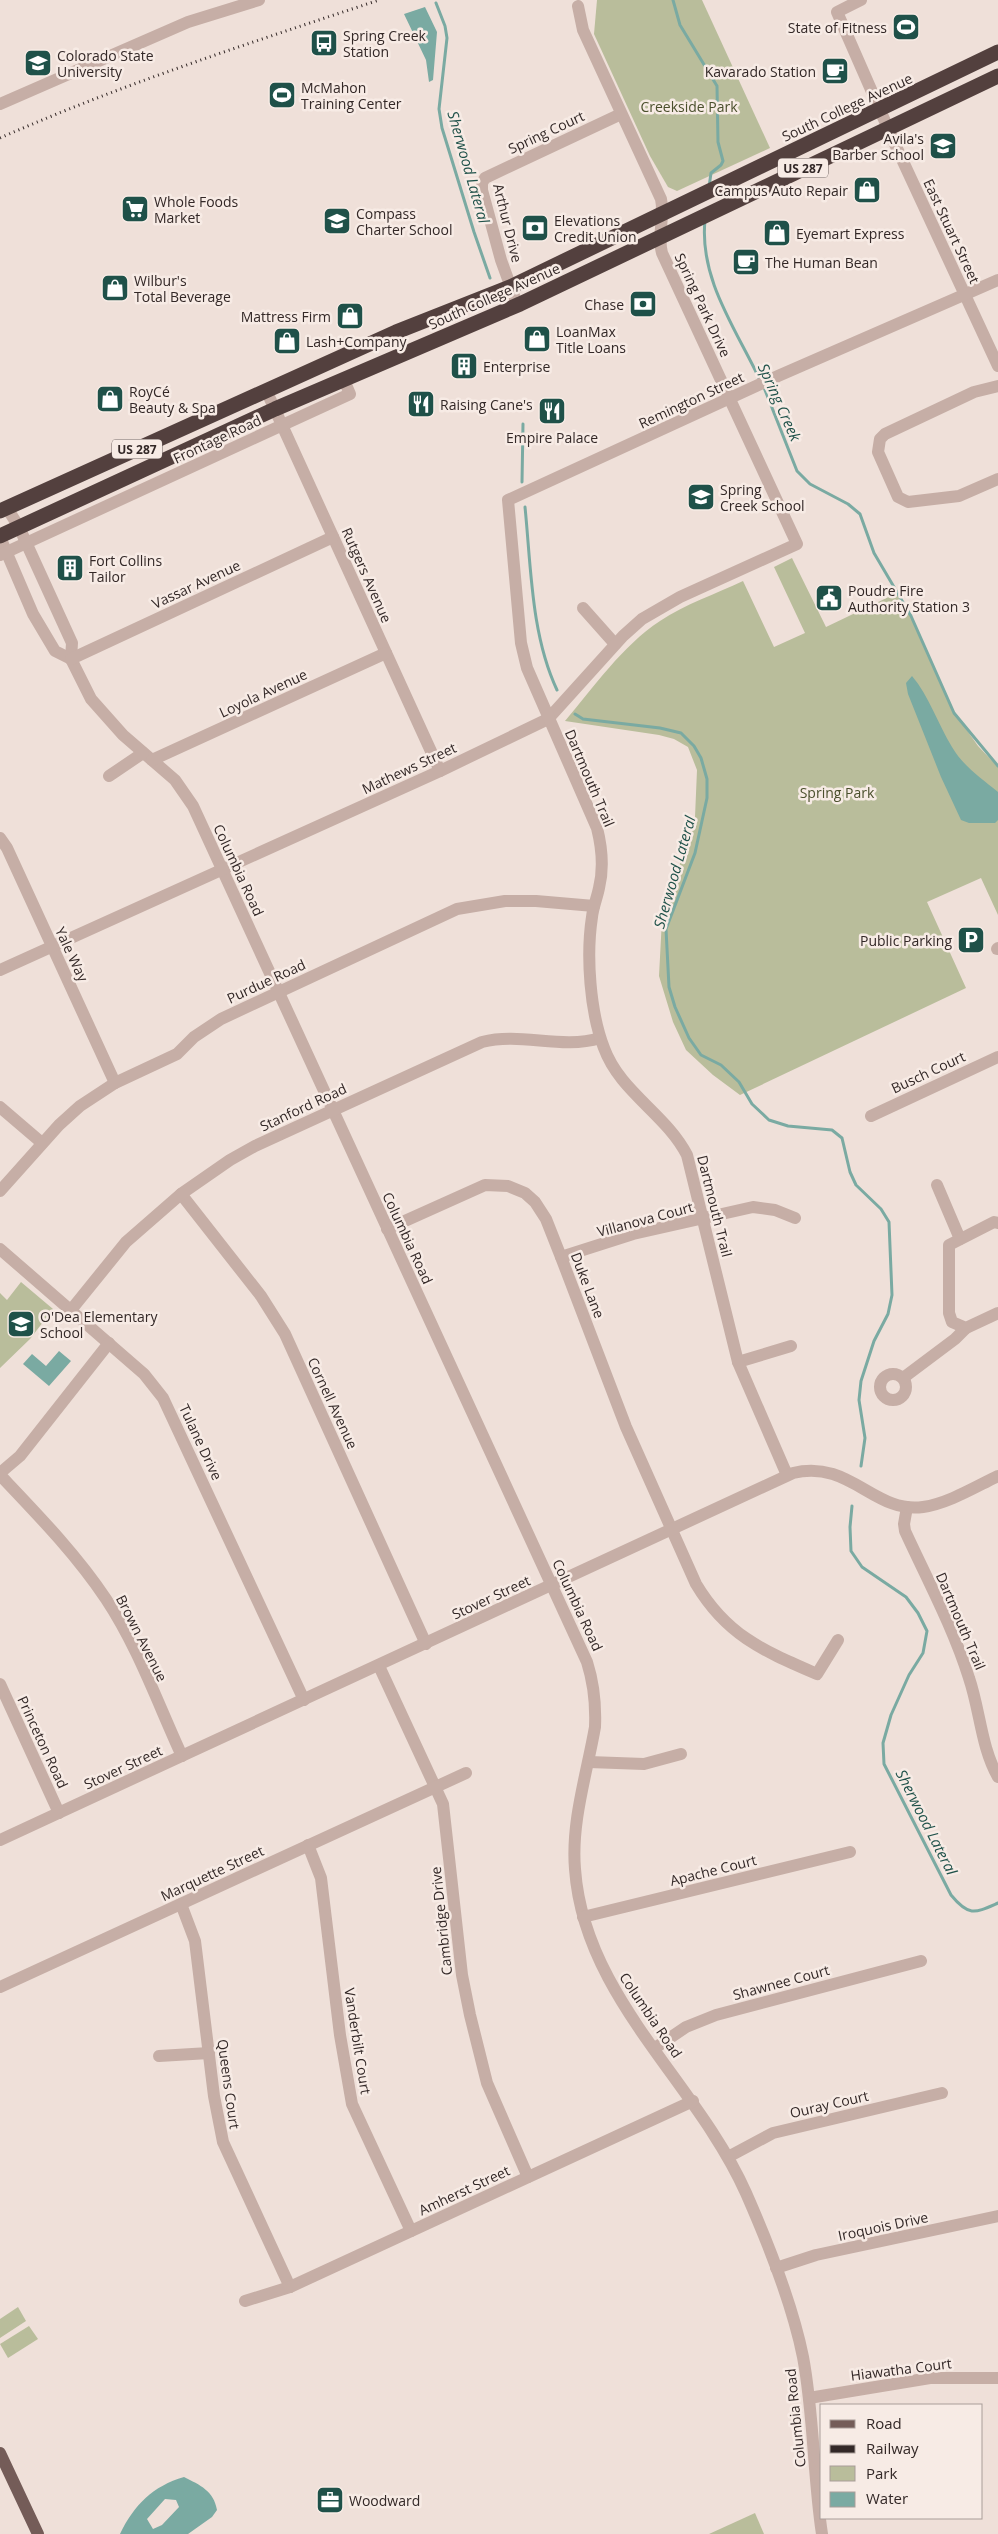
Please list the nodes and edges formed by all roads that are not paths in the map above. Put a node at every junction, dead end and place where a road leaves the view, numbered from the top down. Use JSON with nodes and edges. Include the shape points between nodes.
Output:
{"nodes":[{"id":1,"x":260,"y":0,"type":"edge"},
{"id":2,"x":860,"y":0,"type":"edge"},
{"id":3,"x":578,"y":6,"type":"dead end"},
{"id":4,"x":998,"y":52,"type":"edge"},
{"id":5,"x":998,"y":76,"type":"edge"},
{"id":6,"x":0,"y":104,"type":"edge"},
{"id":7,"x":880,"y":109,"type":"junction"},
{"id":8,"x":621,"y":114,"type":"junction"},
{"id":9,"x":888,"y":128,"type":"junction"},
{"id":10,"x":485,"y":178,"type":"joint"},
{"id":11,"x":663,"y":213,"type":"junction"},
{"id":12,"x":660,"y":236,"type":"junction"},
{"id":13,"x":998,"y":280,"type":"edge"},
{"id":14,"x":510,"y":287,"type":"junction"},
{"id":15,"x":964,"y":293,"type":"junction"},
{"id":16,"x":517,"y":304,"type":"junction"},
{"id":17,"x":998,"y":366,"type":"edge"},
{"id":18,"x":344,"y":380,"type":"junction"},
{"id":19,"x":998,"y":386,"type":"edge"},
{"id":20,"x":266,"y":390,"type":"junction"},
{"id":21,"x":730,"y":398,"type":"junction"},
{"id":22,"x":275,"y":409,"type":"junction"},
{"id":23,"x":283,"y":426,"type":"junction"},
{"id":24,"x":998,"y":479,"type":"edge"},
{"id":25,"x":508,"y":500,"type":"joint"},
{"id":26,"x":4,"y":510,"type":"edge"},
{"id":27,"x":19,"y":527,"type":"junction"},
{"id":28,"x":0,"y":536,"type":"edge"},
{"id":29,"x":333,"y":537,"type":"junction"},
{"id":30,"x":26,"y":543,"type":"junction"},
{"id":31,"x":797,"y":544,"type":"joint"},
{"id":32,"x":2,"y":554,"type":"edge"},
{"id":33,"x":583,"y":608,"type":"dead end"},
{"id":34,"x":615,"y":644,"type":"junction"},
{"id":35,"x":386,"y":653,"type":"junction"},
{"id":36,"x":71,"y":659,"type":"junction"},
{"id":37,"x":548,"y":719,"type":"junction"},
{"id":38,"x":147,"y":757,"type":"junction"},
{"id":39,"x":440,"y":771,"type":"junction"},
{"id":40,"x":109,"y":776,"type":"dead end"},
{"id":41,"x":0,"y":838,"type":"edge"},
{"id":42,"x":222,"y":870,"type":"junction"},
{"id":43,"x":594,"y":906,"type":"junction"},
{"id":44,"x":52,"y":946,"type":"junction"},
{"id":45,"x":0,"y":970,"type":"edge"},
{"id":46,"x":278,"y":992,"type":"junction"},
{"id":47,"x":600,"y":1038,"type":"junction"},
{"id":48,"x":998,"y":1057,"type":"edge"},
{"id":49,"x":115,"y":1083,"type":"junction"},
{"id":50,"x":0,"y":1107,"type":"edge"},
{"id":51,"x":333,"y":1110,"type":"junction"},
{"id":52,"x":871,"y":1116,"type":"dead end"},
{"id":53,"x":42,"y":1143,"type":"junction"},
{"id":54,"x":937,"y":1185,"type":"dead end"},
{"id":55,"x":0,"y":1192,"type":"edge"},
{"id":56,"x":181,"y":1194,"type":"junction"},
{"id":57,"x":795,"y":1218,"type":"dead end"},
{"id":58,"x":702,"y":1219,"type":"junction"},
{"id":59,"x":998,"y":1223,"type":"edge"},
{"id":60,"x":387,"y":1229,"type":"junction"},
{"id":61,"x":960,"y":1239,"type":"junction"},
{"id":62,"x":0,"y":1250,"type":"edge"},
{"id":63,"x":561,"y":1257,"type":"junction"},
{"id":64,"x":71,"y":1310,"type":"junction"},
{"id":65,"x":998,"y":1313,"type":"edge"},
{"id":66,"x":966,"y":1328,"type":"junction"},
{"id":67,"x":109,"y":1343,"type":"junction"},
{"id":68,"x":791,"y":1346,"type":"dead end"},
{"id":69,"x":738,"y":1362,"type":"junction"},
{"id":70,"x":903,"y":1378,"type":"dead end"},
{"id":71,"x":0,"y":1474,"type":"edge"},
{"id":72,"x":787,"y":1475,"type":"junction"},
{"id":73,"x":998,"y":1476,"type":"edge"},
{"id":74,"x":908,"y":1507,"type":"junction"},
{"id":75,"x":672,"y":1530,"type":"junction"},
{"id":76,"x":552,"y":1586,"type":"junction"},
{"id":77,"x":838,"y":1640,"type":"dead end"},
{"id":78,"x":426,"y":1644,"type":"junction"},
{"id":79,"x":379,"y":1666,"type":"junction"},
{"id":80,"x":0,"y":1684,"type":"edge"},
{"id":81,"x":304,"y":1700,"type":"junction"},
{"id":82,"x":681,"y":1754,"type":"dead end"},
{"id":83,"x":182,"y":1756,"type":"junction"},
{"id":84,"x":589,"y":1762,"type":"junction"},
{"id":85,"x":466,"y":1773,"type":"dead end"},
{"id":86,"x":997,"y":1773,"type":"edge"},
{"id":87,"x":436,"y":1786,"type":"junction"},
{"id":88,"x":59,"y":1813,"type":"junction"},
{"id":89,"x":0,"y":1840,"type":"edge"},
{"id":90,"x":308,"y":1845,"type":"junction"},
{"id":91,"x":850,"y":1852,"type":"dead end"},
{"id":92,"x":181,"y":1904,"type":"junction"},
{"id":93,"x":583,"y":1917,"type":"junction"},
{"id":94,"x":922,"y":1962,"type":"dead end"},
{"id":95,"x":0,"y":1987,"type":"edge"},
{"id":96,"x":655,"y":2048,"type":"junction"},
{"id":97,"x":209,"y":2054,"type":"junction"},
{"id":98,"x":158,"y":2056,"type":"dead end"},
{"id":99,"x":942,"y":2093,"type":"dead end"},
{"id":100,"x":693,"y":2101,"type":"junction"},
{"id":101,"x":728,"y":2157,"type":"junction"},
{"id":102,"x":528,"y":2177,"type":"junction"},
{"id":103,"x":998,"y":2216,"type":"edge"},
{"id":104,"x":411,"y":2231,"type":"junction"},
{"id":105,"x":776,"y":2268,"type":"junction"},
{"id":106,"x":290,"y":2288,"type":"junction"},
{"id":107,"x":245,"y":2301,"type":"dead end"},
{"id":108,"x":998,"y":2378,"type":"edge"},
{"id":109,"x":809,"y":2398,"type":"junction"},
{"id":110,"x":0,"y":2453,"type":"edge"},
{"id":111,"x":818,"y":2506,"type":"junction"},
{"id":112,"x":38,"y":2534,"type":"edge"},
{"id":113,"x":816,"y":2534,"type":"edge"},
{"id":114,"x":822,"y":2534,"type":"edge"}],
"edges":[{"from":1,"to":6,"type":"street","via":[[188,22]]},
{"from":2,"to":7,"type":"street","name":"East Stuart Street","via":[[838,12]]},
{"from":3,"to":8,"type":"street","via":[[583,30]]},
{"from":4,"to":7,"type":"highway","name":"South College Avenue","number":"US 287"},
{"from":5,"to":9,"type":"highway","name":"South College Avenue","number":"US 287"},
{"from":7,"to":9,"type":"street","name":"East Stuart Street"},
{"from":7,"to":11,"type":"highway","name":"South College Avenue","number":"US 287"},
{"from":8,"to":10,"type":"street","name":"Spring Court"},
{"from":8,"to":11,"type":"street","via":[[660,196]]},
{"from":9,"to":12,"type":"highway","name":"South College Avenue","number":"US 287"},
{"from":9,"to":15,"type":"street","name":"East Stuart Street"},
{"from":10,"to":14,"type":"street","name":"Arthur Drive","via":[[482,190]]},
{"from":11,"to":12,"type":"street","name":"Spring Park Drive"},
{"from":11,"to":14,"type":"highway","name":"South College Avenue","number":"US 287"},
{"from":12,"to":16,"type":"highway","name":"South College Avenue","number":"US 287"},
{"from":12,"to":21,"type":"street","name":"Spring Park Drive","via":[[662,252]]},
{"from":13,"to":15,"type":"street","name":"Remington Street"},
{"from":14,"to":16,"type":"street","name":"Arthur Drive"},
{"from":14,"to":20,"type":"highway","name":"South College Avenue","number":"US 287","via":[[396,332]]},
{"from":15,"to":17,"type":"street","name":"East Stuart Street"},
{"from":15,"to":21,"type":"street","name":"Remington Street"},
{"from":16,"to":18,"type":"highway","name":"South College Avenue","number":"US 287"},
{"from":18,"to":22,"type":"highway","name":"South College Avenue","number":"US 287"},
{"from":18,"to":23,"type":"street","name":"Frontage Road","via":[[350,394]]},
{"from":19,"to":24,"type":"street","via":[[974,392],[885,434],[878,446],[898,496],[908,502],[959,496]]},
{"from":20,"to":22,"type":"street","name":"Rutgers Avenue"},
{"from":20,"to":26,"type":"highway","name":"South College Avenue","number":"US 287"},
{"from":21,"to":25,"type":"street","name":"Remington Street"},
{"from":21,"to":31,"type":"street","name":"Spring Park Drive"},
{"from":22,"to":23,"type":"street","name":"Rutgers Avenue"},
{"from":22,"to":27,"type":"highway","name":"South College Avenue","number":"US 287"},
{"from":23,"to":29,"type":"street","name":"Rutgers Avenue"},
{"from":23,"to":30,"type":"street","name":"Frontage Road"},
{"from":25,"to":37,"type":"street","name":"Dartmouth Trail","via":[[521,643],[529,675]]},
{"from":26,"to":27,"type":"street","name":"Columbia Road"},
{"from":27,"to":28,"type":"highway","name":"South College Avenue","number":"US 287"},
{"from":27,"to":30,"type":"street","name":"Columbia Road"},
{"from":28,"to":32,"type":"street","name":"Columbia Road"},
{"from":29,"to":35,"type":"street","name":"Rutgers Avenue"},
{"from":29,"to":36,"type":"street","name":"Vassar Avenue"},
{"from":30,"to":32,"type":"street","name":"Frontage Road"},
{"from":30,"to":36,"type":"street","name":"Columbia Road","via":[[72,643]]},
{"from":31,"to":34,"type":"street","name":"Mathews Street","via":[[662,606]]},
{"from":32,"to":36,"type":"street","name":"Columbia Road","via":[[56,651]]},
{"from":33,"to":34,"type":"street"},
{"from":34,"to":37,"type":"street","name":"Mathews Street"},
{"from":35,"to":38,"type":"street","name":"Loyola Avenue"},
{"from":35,"to":39,"type":"street","name":"Rutgers Avenue"},
{"from":36,"to":38,"type":"street","name":"Columbia Road","via":[[91,699]]},
{"from":37,"to":39,"type":"street","name":"Mathews Street"},
{"from":37,"to":43,"type":"street","name":"Dartmouth Trail","via":[[601,843],[601,877]]},
{"from":38,"to":40,"type":"street"},
{"from":38,"to":42,"type":"street","name":"Columbia Road","via":[[175,780],[184,792]]},
{"from":39,"to":42,"type":"street","name":"Mathews Street"},
{"from":41,"to":44,"type":"street","name":"Yale Way"},
{"from":42,"to":44,"type":"street","name":"Mathews Street"},
{"from":42,"to":46,"type":"street","name":"Columbia Road"},
{"from":43,"to":46,"type":"street","name":"Purdue Road","via":[[505,901],[457,909]]},
{"from":43,"to":47,"type":"street","name":"Dartmouth Trail","via":[[590,972]]},
{"from":44,"to":45,"type":"street","name":"Mathews Street"},
{"from":44,"to":49,"type":"street","name":"Yale Way"},
{"from":46,"to":49,"type":"street","name":"Purdue Road","via":[[220,1019],[177,1054]]},
{"from":46,"to":51,"type":"street","name":"Columbia Road"},
{"from":47,"to":51,"type":"street","name":"Stanford Road","via":[[573,1044],[509,1038],[482,1042]]},
{"from":47,"to":58,"type":"street","name":"Dartmouth Trail","via":[[620,1079],[681,1142],[691,1165]]},
{"from":48,"to":52,"type":"street","name":"Busch Court"},
{"from":49,"to":53,"type":"street","name":"Purdue Road","via":[[80,1106]]},
{"from":50,"to":53,"type":"street"},
{"from":51,"to":56,"type":"street","name":"Stanford Road","via":[[255,1146]]},
{"from":51,"to":60,"type":"street","name":"Columbia Road"},
{"from":53,"to":55,"type":"street","name":"Purdue Road"},
{"from":54,"to":61,"type":"street"},
{"from":56,"to":64,"type":"street","name":"Stanford Road","via":[[126,1242]]},
{"from":56,"to":78,"type":"street","name":"Cornell Avenue","via":[[261,1296],[281,1327]]},
{"from":57,"to":58,"type":"street","name":"Villanova Court","via":[[775,1210],[752,1207]]},
{"from":58,"to":63,"type":"street","name":"Villanova Court","via":[[633,1234]]},
{"from":58,"to":69,"type":"street","name":"Dartmouth Trail"},
{"from":59,"to":61,"type":"street"},
{"from":60,"to":63,"type":"street","name":"Duke Lane","via":[[476,1188],[496,1184],[525,1193],[535,1202],[546,1219]]},
{"from":60,"to":76,"type":"street","name":"Columbia Road"},
{"from":61,"to":66,"type":"street","via":[[949,1244],[949,1313],[952,1322]]},
{"from":62,"to":64,"type":"street","name":"Tulane Drive"},
{"from":63,"to":75,"type":"street","name":"Duke Lane","via":[[626,1427]]},
{"from":64,"to":67,"type":"street","name":"Tulane Drive"},
{"from":65,"to":66,"type":"street"},
{"from":66,"to":70,"type":"street"},
{"from":67,"to":71,"type":"street","via":[[20,1456]]},
{"from":67,"to":81,"type":"street","name":"Tulane Drive","via":[[153,1383],[171,1411]]},
{"from":68,"to":69,"type":"street"},
{"from":69,"to":72,"type":"street","name":"Dartmouth Trail"},
{"from":71,"to":83,"type":"street","name":"Brown Avenue","via":[[40,1517],[107,1600]]},
{"from":72,"to":74,"type":"street","name":"Stover Street","via":[[809,1470],[833,1473],[893,1505]]},
{"from":72,"to":75,"type":"street","name":"Stover Street"},
{"from":73,"to":74,"type":"street","name":"Stover Street","via":[[936,1504]]},
{"from":74,"to":86,"type":"street","name":"Dartmouth Trail","via":[[905,1531],[970,1678],[984,1738]]},
{"from":75,"to":76,"type":"street","name":"Stover Street"},
{"from":75,"to":77,"type":"street","name":"Duke Lane","via":[[706,1600],[727,1625],[755,1646],[817,1674]]},
{"from":76,"to":78,"type":"street","name":"Stover Street"},
{"from":76,"to":84,"type":"street","name":"Columbia Road","via":[[587,1662],[594,1690],[595,1727]]},
{"from":78,"to":79,"type":"street","name":"Stover Street"},
{"from":79,"to":81,"type":"street","name":"Stover Street"},
{"from":79,"to":87,"type":"street","name":"Cambridge Drive"},
{"from":80,"to":88,"type":"street","name":"Princeton Road"},
{"from":81,"to":83,"type":"street","name":"Stover Street"},
{"from":82,"to":84,"type":"street","via":[[644,1764]]},
{"from":83,"to":88,"type":"street","name":"Stover Street"},
{"from":84,"to":93,"type":"street","name":"Columbia Road","via":[[574,1846],[576,1886]]},
{"from":85,"to":87,"type":"street","name":"Marquette Street"},
{"from":87,"to":90,"type":"street","name":"Marquette Street"},
{"from":87,"to":102,"type":"street","name":"Cambridge Drive","via":[[444,1810],[462,1975],[479,2055],[487,2083]]},
{"from":88,"to":89,"type":"street","name":"Stover Street"},
{"from":90,"to":92,"type":"street","name":"Marquette Street"},
{"from":90,"to":104,"type":"street","name":"Vanderbilt Court","via":[[321,1878],[340,2035],[352,2104]]},
{"from":91,"to":93,"type":"street","name":"Apache Court"},
{"from":92,"to":95,"type":"street","name":"Marquette Street"},
{"from":92,"to":97,"type":"street","name":"Queens Court","via":[[196,1941]]},
{"from":93,"to":96,"type":"street","name":"Columbia Road","via":[[618,1998]]},
{"from":94,"to":96,"type":"street","name":"Shawnee Court","via":[[716,2015],[686,2027]]},
{"from":96,"to":100,"type":"street","name":"Columbia Road"},
{"from":97,"to":98,"type":"street"},
{"from":97,"to":106,"type":"street","name":"Queens Court","via":[[223,2142]]},
{"from":99,"to":101,"type":"street","name":"Ouray Court","via":[[773,2133]]},
{"from":100,"to":101,"type":"street","name":"Columbia Road"},
{"from":100,"to":102,"type":"street","name":"Amherst Street"},
{"from":101,"to":105,"type":"street","name":"Columbia Road"},
{"from":102,"to":104,"type":"street","name":"Amherst Street"},
{"from":103,"to":105,"type":"street","name":"Iroquois Drive","via":[[816,2255]]},
{"from":104,"to":106,"type":"street","name":"Amherst Street"},
{"from":105,"to":109,"type":"street","name":"Columbia Road","via":[[797,2329]]},
{"from":106,"to":107,"type":"street","name":"Amherst Street"},
{"from":108,"to":109,"type":"street","name":"Hiawatha Court","via":[[930,2378]]},
{"from":109,"to":111,"type":"street","name":"Columbia Road"},
{"from":110,"to":112,"type":"main road"},
{"from":111,"to":113,"type":"street","name":"Columbia Road"},
{"from":111,"to":114,"type":"street","name":"Columbia Road"}]}
